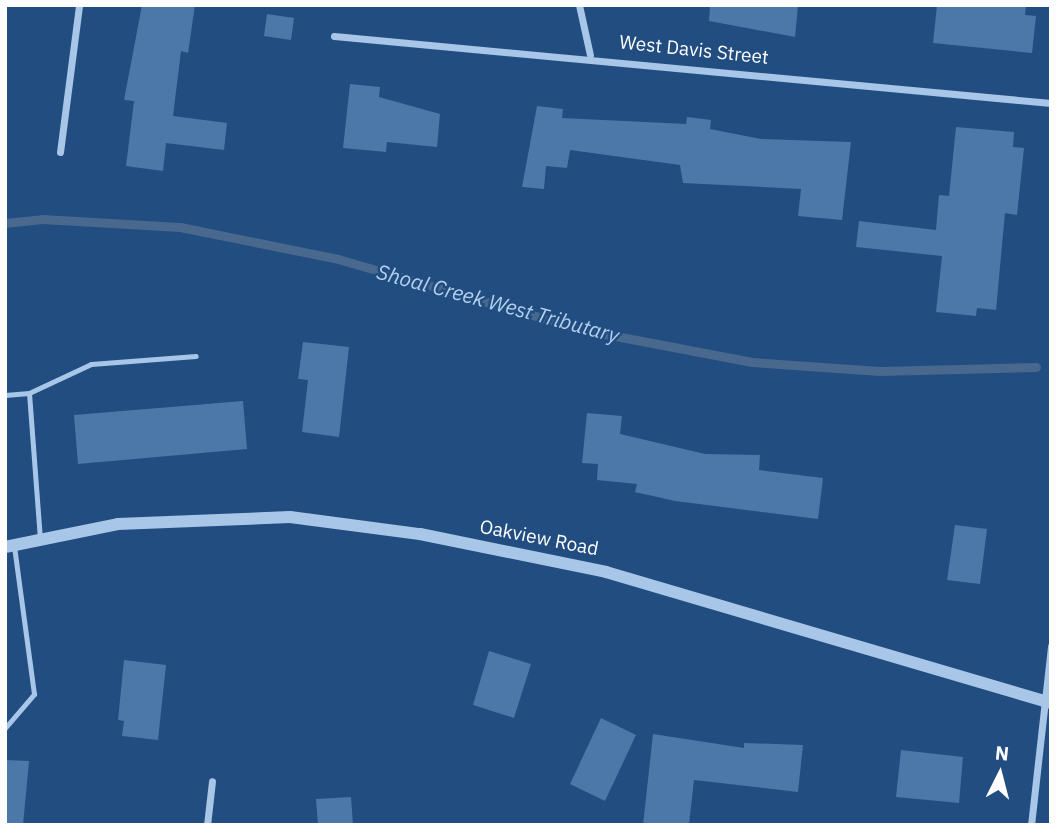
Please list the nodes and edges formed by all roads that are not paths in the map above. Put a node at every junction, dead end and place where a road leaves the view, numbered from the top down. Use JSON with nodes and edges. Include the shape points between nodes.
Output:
{"nodes":[{"id":1,"x":79,"y":5,"type":"edge"},
{"id":2,"x":579,"y":5,"type":"edge"},
{"id":3,"x":334,"y":36,"type":"dead end"},
{"id":4,"x":590,"y":55,"type":"junction"},
{"id":5,"x":1051,"y":103,"type":"edge"},
{"id":6,"x":60,"y":152,"type":"dead end"},
{"id":7,"x":196,"y":356,"type":"dead end"},
{"id":8,"x":29,"y":393,"type":"junction"},
{"id":9,"x":5,"y":395,"type":"edge"},
{"id":10,"x":40,"y":539,"type":"junction"},
{"id":11,"x":9,"y":546,"type":"edge"},
{"id":12,"x":1051,"y":646,"type":"edge"},
{"id":13,"x":1048,"y":702,"type":"edge"},
{"id":14,"x":5,"y":728,"type":"edge"},
{"id":15,"x":212,"y":781,"type":"dead end"},
{"id":16,"x":208,"y":825,"type":"edge"},
{"id":17,"x":1031,"y":825,"type":"edge"}],
"edges":[{"from":1,"to":6,"type":"street"},
{"from":2,"to":4,"type":"street"},
{"from":3,"to":4,"type":"street","name":"West Davis Street"},
{"from":4,"to":5,"type":"street","name":"West Davis Street"},
{"from":7,"to":8,"type":"lane","via":[[91,364]]},
{"from":8,"to":9,"type":"lane"},
{"from":8,"to":10,"type":"lane"},
{"from":10,"to":11,"type":"street","name":"Oakview Road"},
{"from":10,"to":13,"type":"street","name":"Oakview Road","via":[[118,524],[290,517],[420,534],[606,572]]},
{"from":11,"to":14,"type":"lane","via":[[34,694]]},
{"from":12,"to":13,"type":"street"},
{"from":13,"to":17,"type":"street"},
{"from":15,"to":16,"type":"street"}]}
